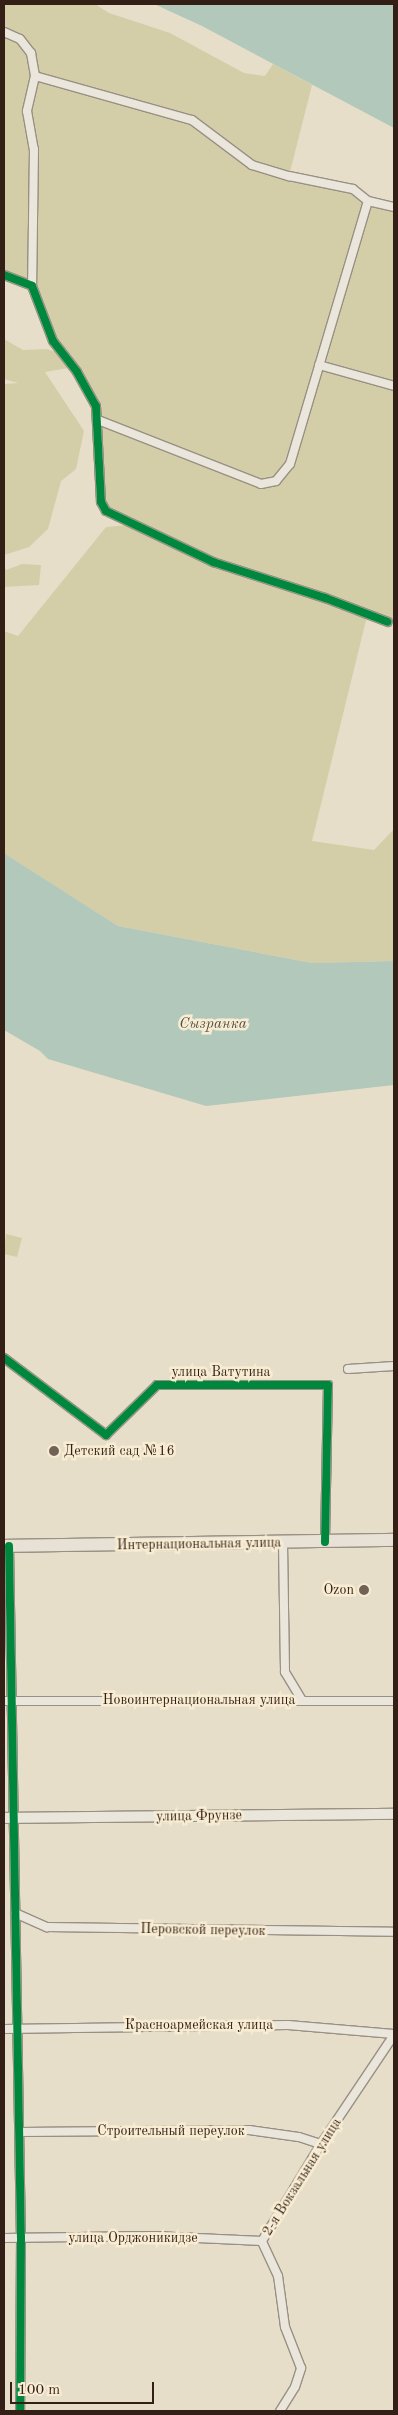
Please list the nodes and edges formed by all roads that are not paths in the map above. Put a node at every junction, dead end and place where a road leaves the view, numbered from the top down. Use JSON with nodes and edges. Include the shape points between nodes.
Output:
{"nodes":[{"id":1,"x":4,"y":32,"type":"edge"},
{"id":2,"x":35,"y":76,"type":"junction"},
{"id":3,"x":368,"y":201,"type":"junction"},
{"id":4,"x":394,"y":207,"type":"edge"},
{"id":5,"x":4,"y":275,"type":"edge"},
{"id":6,"x":32,"y":286,"type":"junction"},
{"id":7,"x":320,"y":365,"type":"junction"},
{"id":8,"x":394,"y":386,"type":"edge"},
{"id":9,"x":98,"y":420,"type":"junction"},
{"id":10,"x":388,"y":622,"type":"dead end"},
{"id":11,"x":4,"y":1358,"type":"edge"},
{"id":12,"x":394,"y":1366,"type":"edge"},
{"id":13,"x":348,"y":1369,"type":"dead end"},
{"id":14,"x":394,"y":1540,"type":"edge"},
{"id":15,"x":325,"y":1542,"type":"junction"},
{"id":16,"x":283,"y":1543,"type":"junction"},
{"id":17,"x":6,"y":1546,"type":"edge"},
{"id":18,"x":8,"y":1700,"type":"edge"},
{"id":19,"x":302,"y":1700,"type":"junction"},
{"id":20,"x":394,"y":1701,"type":"edge"},
{"id":21,"x":394,"y":1814,"type":"edge"},
{"id":22,"x":8,"y":1817,"type":"edge"},
{"id":23,"x":15,"y":1912,"type":"junction"},
{"id":24,"x":394,"y":1932,"type":"edge"},
{"id":25,"x":4,"y":2028,"type":"edge"},
{"id":26,"x":17,"y":2029,"type":"junction"},
{"id":27,"x":394,"y":2035,"type":"edge"},
{"id":28,"x":19,"y":2132,"type":"junction"},
{"id":29,"x":321,"y":2144,"type":"junction"},
{"id":30,"x":4,"y":2238,"type":"edge"},
{"id":31,"x":21,"y":2238,"type":"junction"},
{"id":32,"x":262,"y":2241,"type":"junction"},
{"id":33,"x":20,"y":2411,"type":"edge"},
{"id":34,"x":280,"y":2411,"type":"edge"}],
"edges":[{"from":1,"to":2,"type":"street","via":[[20,39],[31,53]]},
{"from":2,"to":3,"type":"street","via":[[192,120],[252,165],[353,189]]},
{"from":2,"to":6,"type":"street","via":[[27,111],[34,149]]},
{"from":3,"to":4,"type":"street"},
{"from":3,"to":7,"type":"street"},
{"from":5,"to":6,"type":"street"},
{"from":6,"to":9,"type":"street","via":[[53,341],[77,372],[96,406]]},
{"from":7,"to":8,"type":"street"},
{"from":7,"to":9,"type":"street","via":[[290,464],[276,481],[261,484]]},
{"from":9,"to":10,"type":"street","via":[[101,502],[106,511],[117,519],[214,562]]},
{"from":11,"to":15,"type":"street","name":"улица Ватутина","via":[[106,1434],[157,1385],[328,1385]]},
{"from":12,"to":13,"type":"street"},
{"from":14,"to":15,"type":"main road","name":"Интернациональная улица"},
{"from":15,"to":16,"type":"main road","name":"Интернациональная улица"},
{"from":16,"to":17,"type":"main road","name":"Интернациональная улица"},
{"from":16,"to":19,"type":"street","via":[[285,1672]]},
{"from":17,"to":18,"type":"street"},
{"from":18,"to":19,"type":"street","name":"Новоинтернациональная улица"},
{"from":18,"to":22,"type":"street"},
{"from":19,"to":20,"type":"street","name":"Новоинтернациональная улица"},
{"from":21,"to":22,"type":"street","name":"улица Фрунзе"},
{"from":22,"to":23,"type":"street"},
{"from":23,"to":24,"type":"street","name":"Перовской переулок","via":[[47,1928]]},
{"from":23,"to":26,"type":"street"},
{"from":25,"to":26,"type":"street","name":"Красноармейская улица"},
{"from":26,"to":27,"type":"street","name":"Красноармейская улица","via":[[288,2025]]},
{"from":26,"to":28,"type":"street"},
{"from":27,"to":29,"type":"street","name":"2-я Вокзальная улица"},
{"from":28,"to":29,"type":"street","name":"Строительный переулок","via":[[249,2130],[299,2136]]},
{"from":28,"to":31,"type":"street"},
{"from":29,"to":32,"type":"street","name":"2-я Вокзальная улица"},
{"from":30,"to":31,"type":"street","name":"улица Орджоникидзе"},
{"from":31,"to":32,"type":"street","name":"улица Орджоникидзе","via":[[154,2236]]},
{"from":31,"to":33,"type":"street"},
{"from":32,"to":34,"type":"street","name":"2-я Вокзальная улица","via":[[278,2276],[285,2327],[301,2368],[295,2387]]}]}
